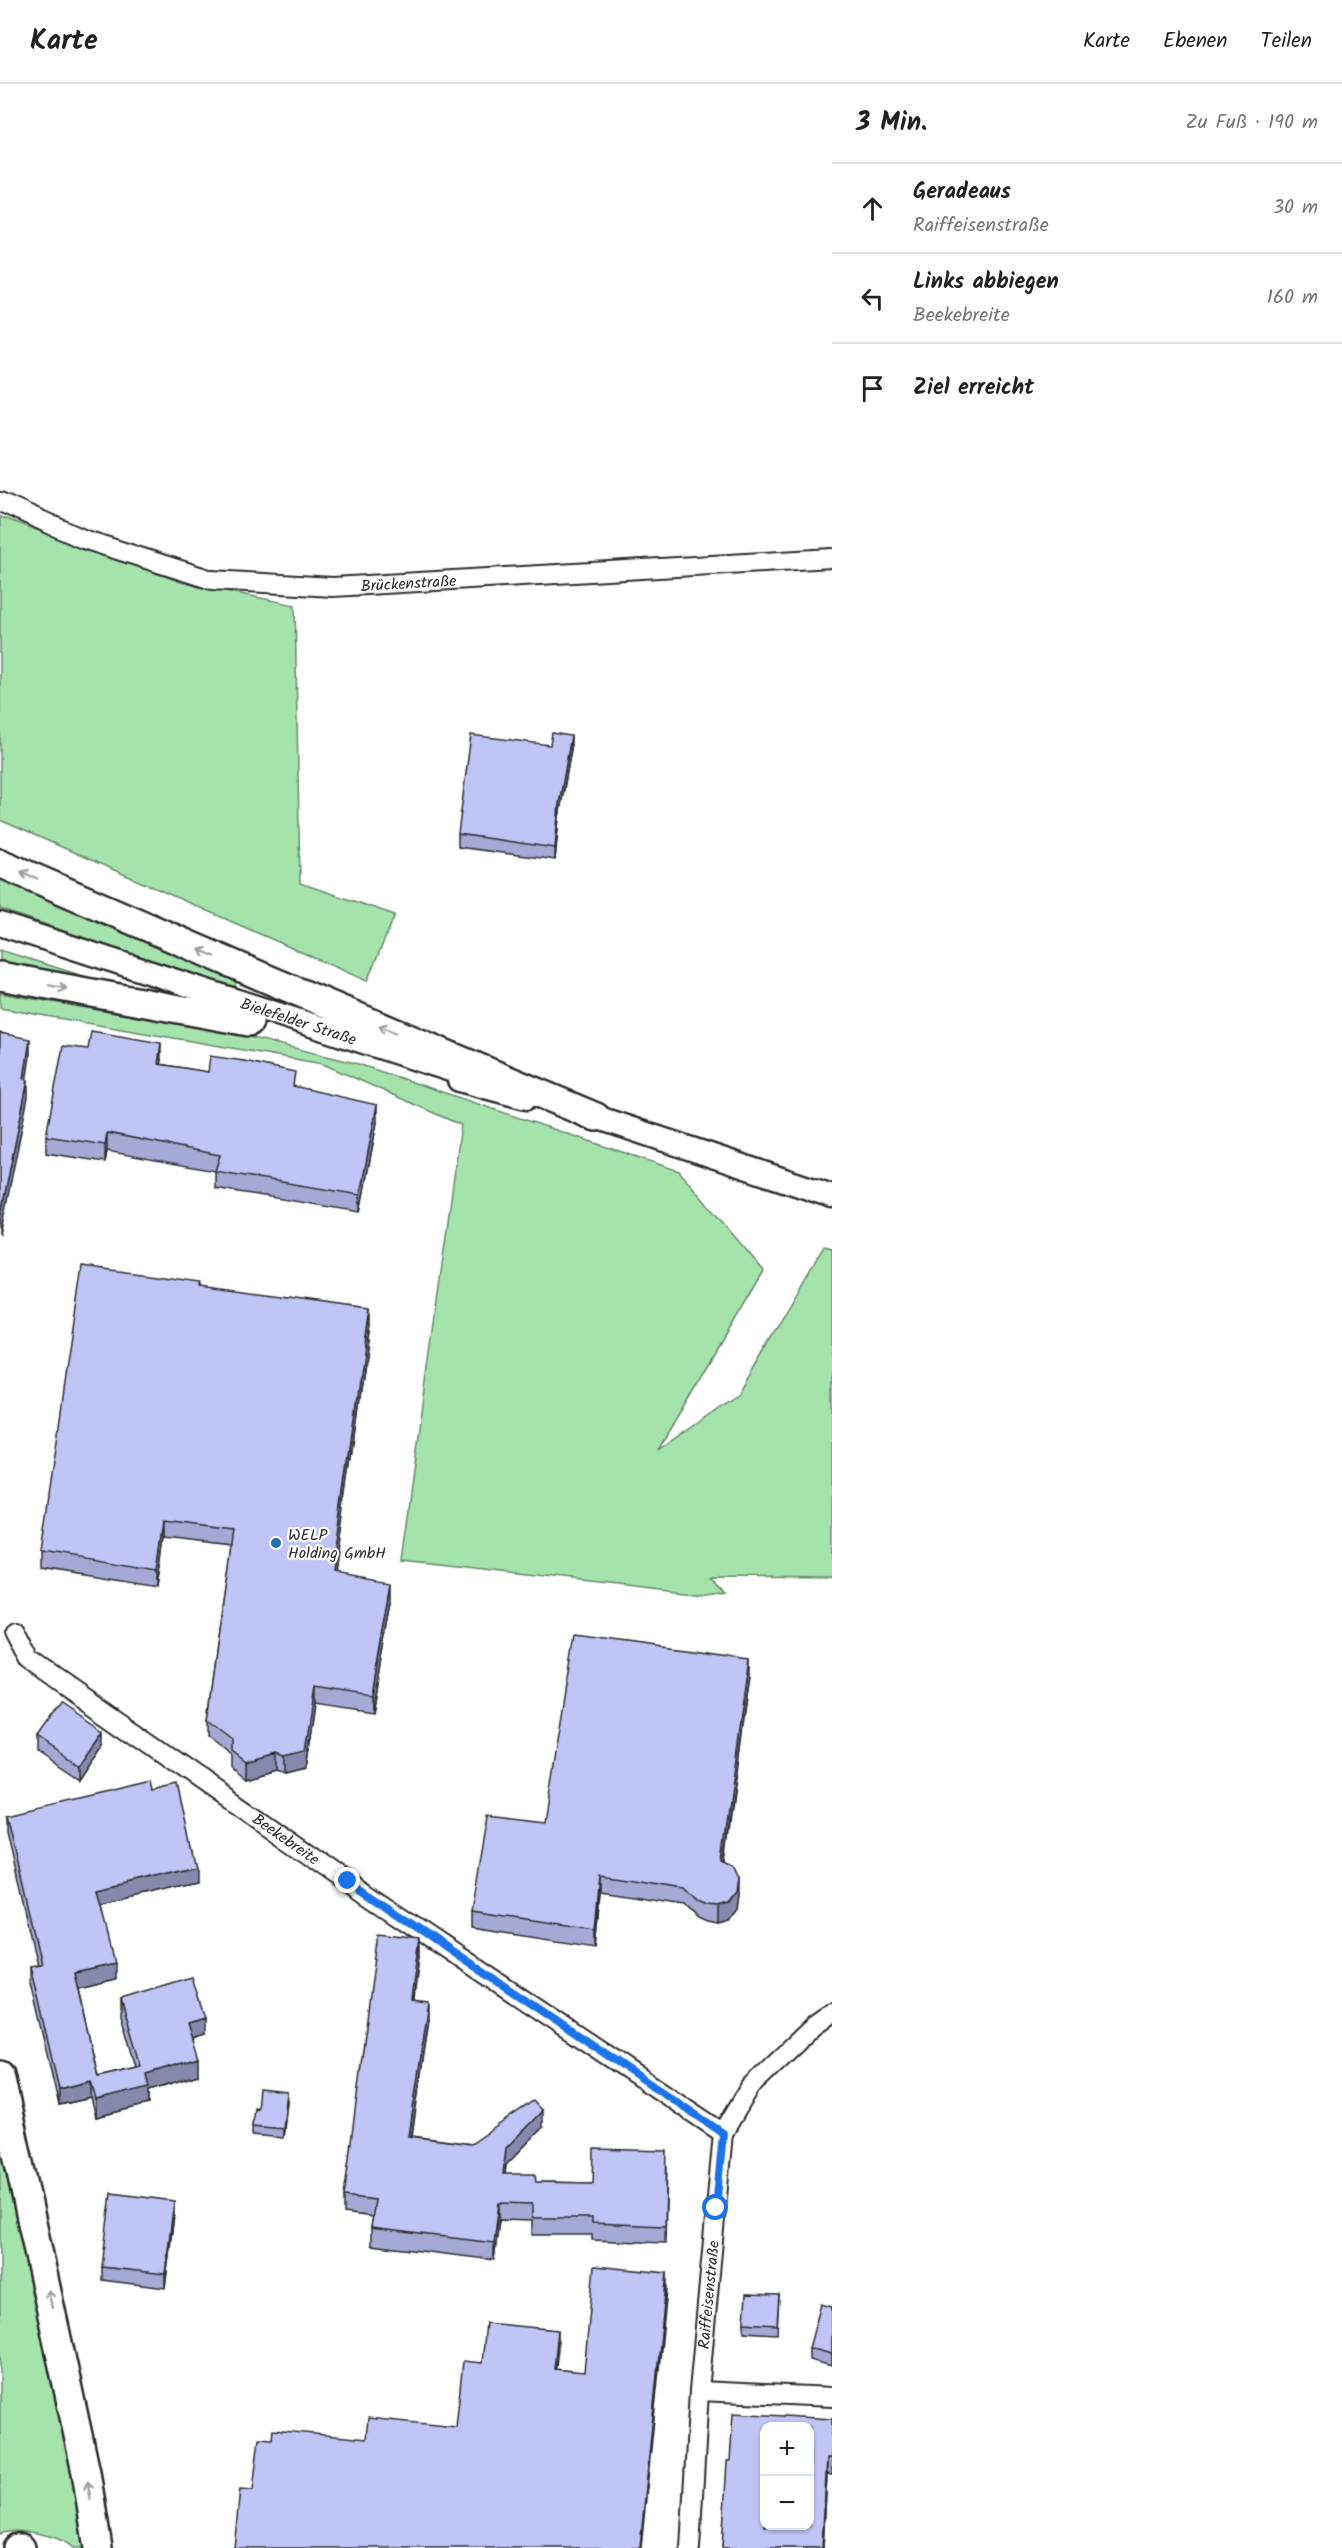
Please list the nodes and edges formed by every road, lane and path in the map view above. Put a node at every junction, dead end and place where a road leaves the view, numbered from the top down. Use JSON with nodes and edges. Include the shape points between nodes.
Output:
{"nodes":[{"id":1,"x":0,"y":502,"type":"edge"},
{"id":2,"x":832,"y":558,"type":"edge"},
{"id":3,"x":0,"y":863,"type":"edge"},
{"id":4,"x":0,"y":924,"type":"edge"},
{"id":5,"x":0,"y":936,"type":"edge"},
{"id":6,"x":0,"y":976,"type":"edge"},
{"id":7,"x":249,"y":1022,"type":"junction"},
{"id":8,"x":596,"y":1117,"type":"junction"},
{"id":9,"x":832,"y":1196,"type":"edge"},
{"id":10,"x":15,"y":1630,"type":"dead end"},
{"id":11,"x":832,"y":2013,"type":"edge"},
{"id":12,"x":0,"y":2075,"type":"edge"},
{"id":13,"x":723,"y":2133,"type":"junction"},
{"id":14,"x":699,"y":2391,"type":"junction"},
{"id":15,"x":832,"y":2397,"type":"edge"},
{"id":16,"x":98,"y":2548,"type":"edge"},
{"id":17,"x":690,"y":2548,"type":"edge"}],
"edges":[{"from":1,"to":2,"type":"street","name":"Brückenstraße","via":[[83,539],[212,580],[333,587]]},
{"from":8,"to":3,"type":"highway","one_way":true},
{"from":4,"to":8,"type":"main road","name":"Bielefelder Straße"},
{"from":5,"to":7,"type":"main road","name":"Bielefelder Straße"},
{"from":6,"to":7,"type":"highway","one_way":true},
{"from":7,"to":8,"type":"main road","name":"Bielefelder Straße"},
{"from":8,"to":9,"type":"main road","name":"Bielefelder Straße"},
{"from":10,"to":13,"type":"street","name":"Beekebreite","via":[[30,1660],[373,1899]]},
{"from":11,"to":13,"type":"street","name":"Raiffeisenstraße","via":[[750,2087]]},
{"from":16,"to":12,"type":"highway","one_way":true,"via":[[84,2461]]},
{"from":13,"to":14,"type":"street","name":"Raiffeisenstraße"},
{"from":14,"to":15,"type":"street"},
{"from":14,"to":17,"type":"street","name":"Raiffeisenstraße"}]}
